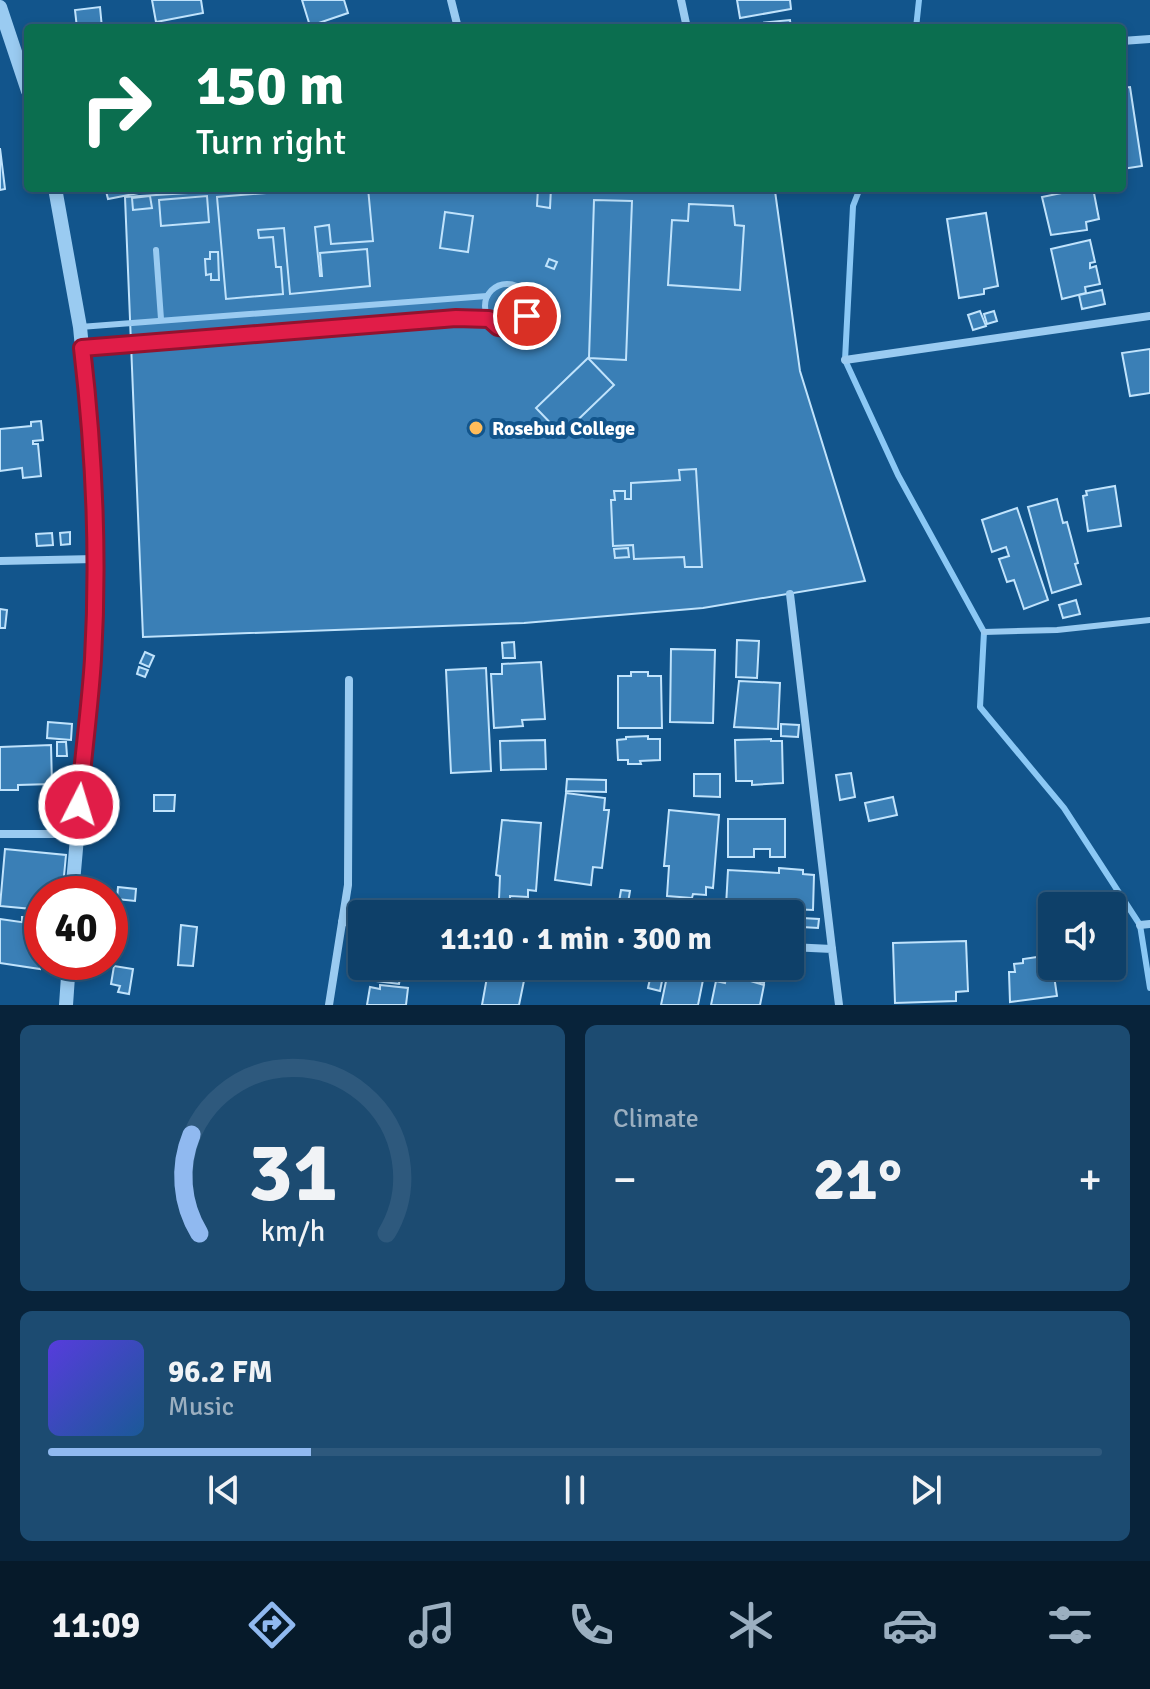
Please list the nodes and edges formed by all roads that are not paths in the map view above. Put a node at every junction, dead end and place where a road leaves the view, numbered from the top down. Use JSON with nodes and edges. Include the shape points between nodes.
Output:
{"nodes":[{"id":1,"x":451,"y":0,"type":"edge"},
{"id":2,"x":681,"y":0,"type":"edge"},
{"id":3,"x":0,"y":7,"type":"edge"},
{"id":4,"x":457,"y":24,"type":"edge"},
{"id":5,"x":686,"y":24,"type":"edge"},
{"id":6,"x":1150,"y":39,"type":"edge"},
{"id":7,"x":1126,"y":41,"type":"edge"},
{"id":8,"x":24,"y":79,"type":"edge"},
{"id":9,"x":56,"y":192,"type":"edge"},
{"id":10,"x":156,"y":250,"type":"dead end"},
{"id":11,"x":487,"y":296,"type":"junction"},
{"id":12,"x":1150,"y":316,"type":"edge"},
{"id":13,"x":161,"y":319,"type":"junction"},
{"id":14,"x":489,"y":319,"type":"junction"},
{"id":15,"x":80,"y":327,"type":"junction"},
{"id":16,"x":82,"y":348,"type":"junction"},
{"id":17,"x":845,"y":360,"type":"dead end"},
{"id":18,"x":95,"y":559,"type":"junction"},
{"id":19,"x":0,"y":561,"type":"edge"},
{"id":20,"x":790,"y":594,"type":"dead end"},
{"id":21,"x":1150,"y":620,"type":"edge"},
{"id":22,"x":984,"y":632,"type":"dead end"},
{"id":23,"x":349,"y":680,"type":"dead end"},
{"id":24,"x":0,"y":834,"type":"edge"},
{"id":25,"x":76,"y":834,"type":"junction"},
{"id":26,"x":73,"y":876,"type":"edge"},
{"id":27,"x":342,"y":922,"type":"junction"},
{"id":28,"x":348,"y":922,"type":"edge"},
{"id":29,"x":1150,"y":924,"type":"edge"},
{"id":30,"x":1140,"y":925,"type":"dead end"},
{"id":31,"x":804,"y":948,"type":"edge"},
{"id":32,"x":832,"y":949,"type":"junction"},
{"id":33,"x":68,"y":980,"type":"edge"},
{"id":34,"x":66,"y":1005,"type":"edge"},
{"id":35,"x":329,"y":1005,"type":"edge"},
{"id":36,"x":839,"y":1005,"type":"edge"}],
"edges":[{"from":1,"to":4,"type":"street"},
{"from":2,"to":5,"type":"street"},
{"from":3,"to":8,"type":"street"},
{"from":6,"to":7,"type":"street"},
{"from":9,"to":15,"type":"street"},
{"from":10,"to":13,"type":"lane"},
{"from":11,"to":13,"type":"lane"},
{"from":11,"to":14,"type":"lane"},
{"from":11,"to":14,"type":"lane","via":[[506,284],[526,294],[530,305],[520,325],[509,329]]},
{"from":12,"to":17,"type":"street"},
{"from":13,"to":15,"type":"lane"},
{"from":14,"to":16,"type":"lane"},
{"from":15,"to":16,"type":"street"},
{"from":16,"to":18,"type":"street","via":[[93,461]]},
{"from":18,"to":19,"type":"street"},
{"from":18,"to":25,"type":"street","via":[[93,658]]},
{"from":20,"to":32,"type":"street"},
{"from":21,"to":22,"type":"lane"},
{"from":23,"to":27,"type":"street","via":[[348,885]]},
{"from":24,"to":25,"type":"street"},
{"from":25,"to":26,"type":"street"},
{"from":27,"to":28,"type":"street"},
{"from":27,"to":35,"type":"street"},
{"from":29,"to":30,"type":"street"},
{"from":31,"to":32,"type":"street"},
{"from":32,"to":36,"type":"street"},
{"from":33,"to":34,"type":"street"}]}
